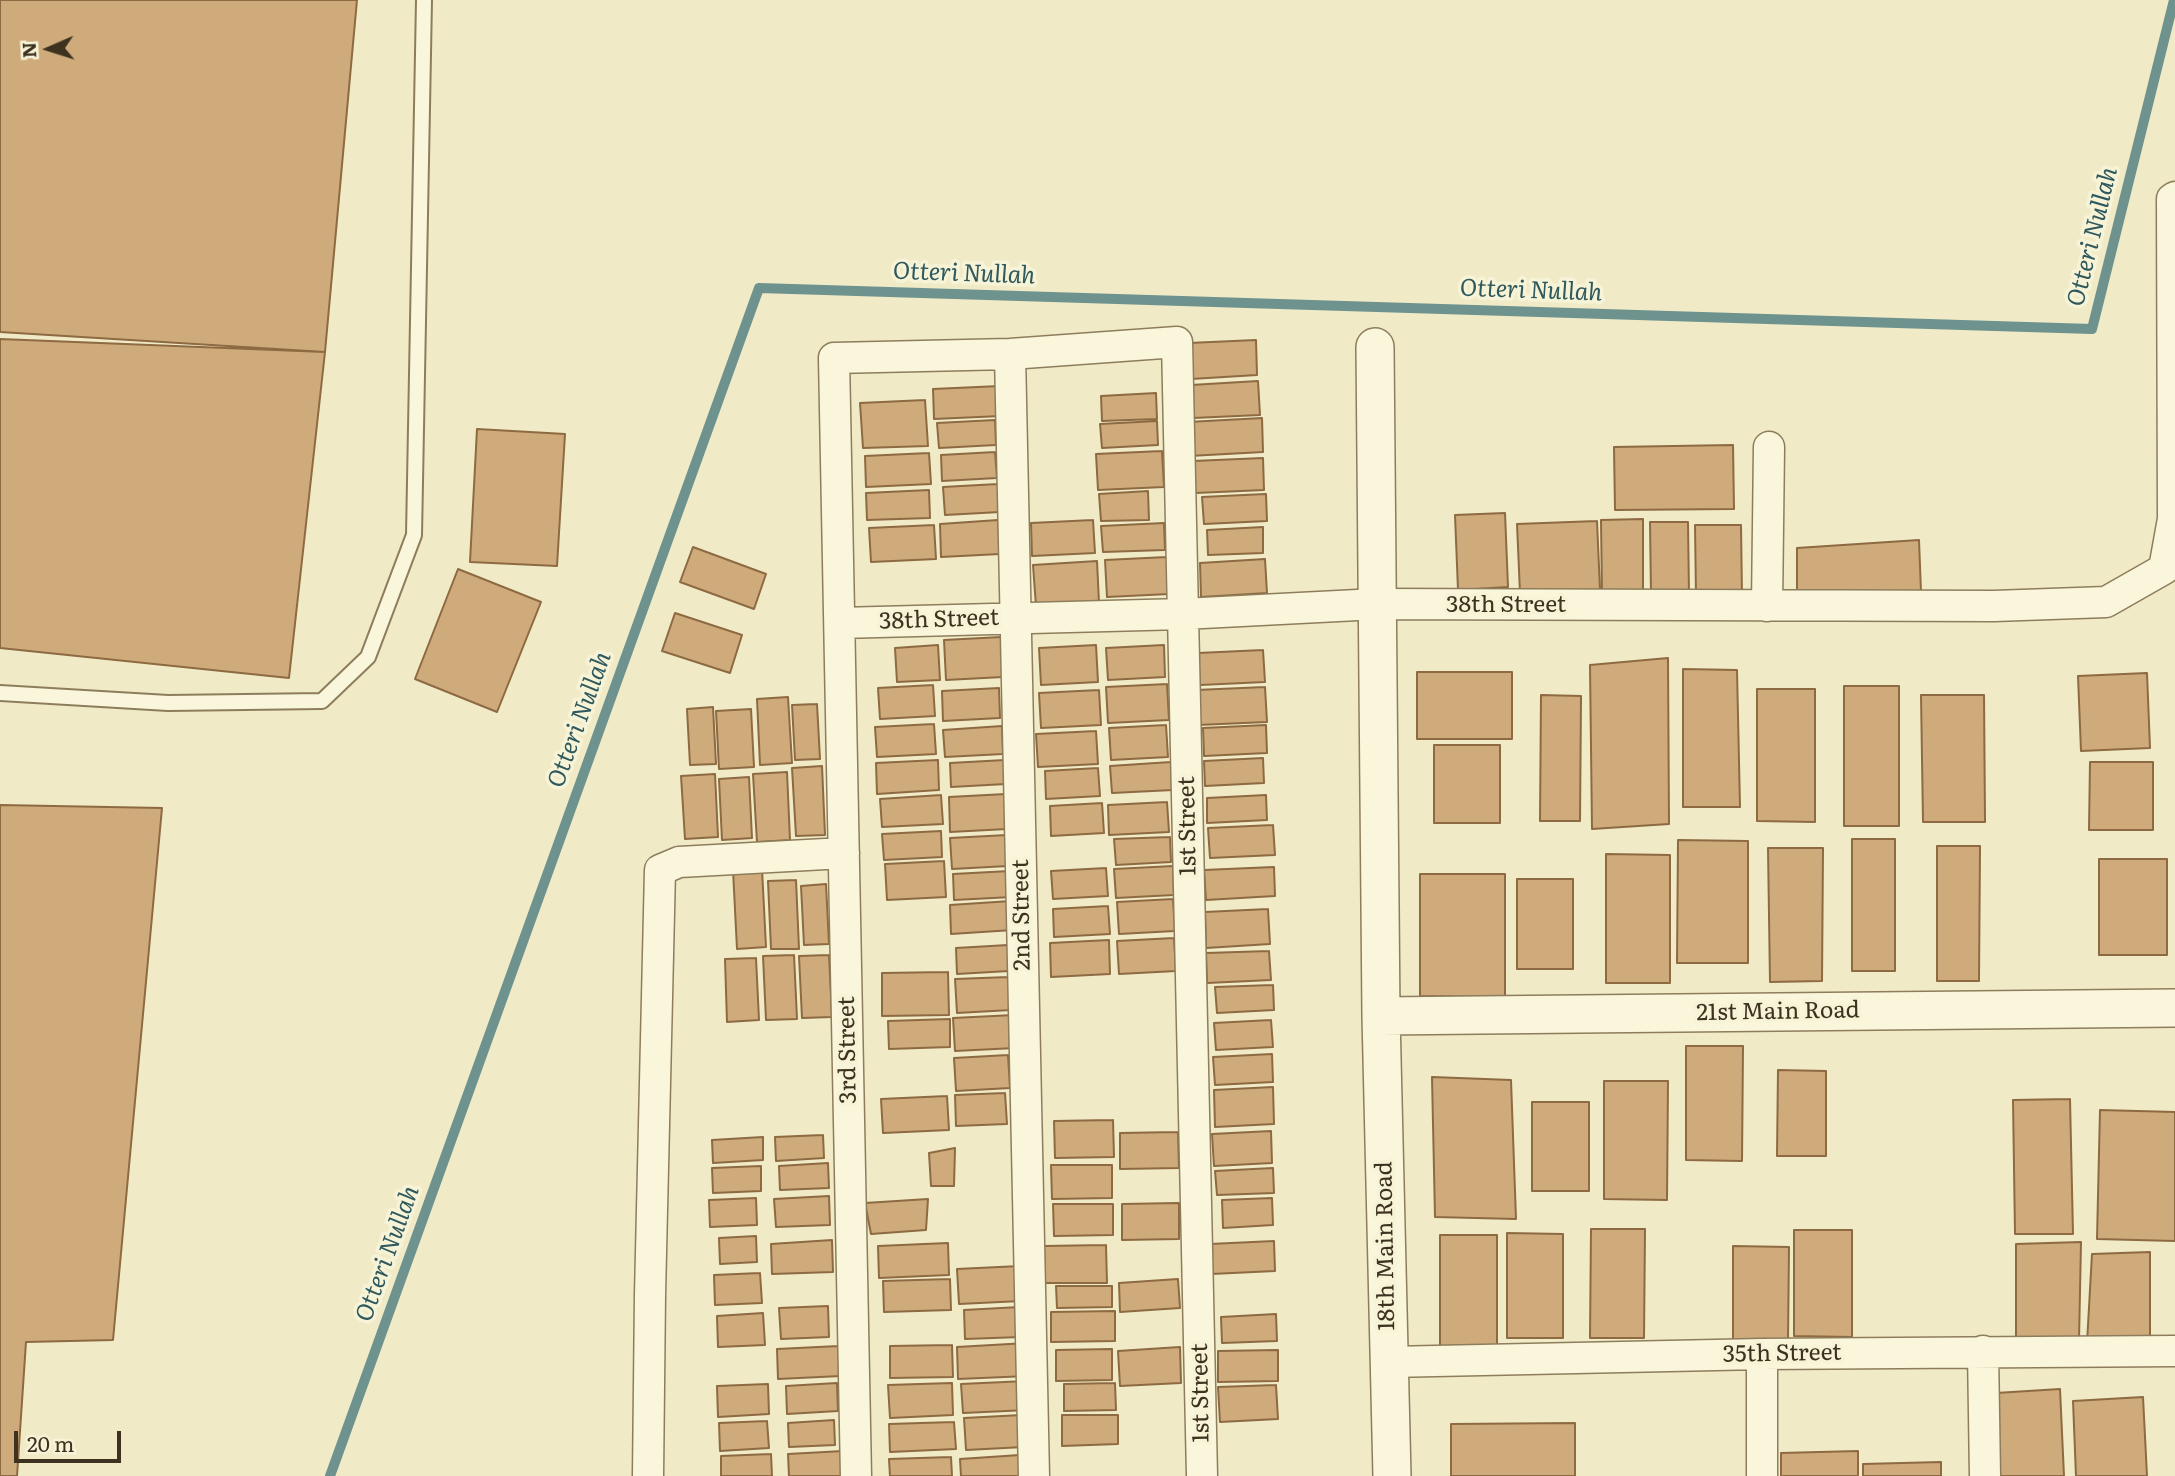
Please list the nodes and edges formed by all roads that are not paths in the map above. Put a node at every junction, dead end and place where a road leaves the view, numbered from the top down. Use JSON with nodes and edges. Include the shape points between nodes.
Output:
{"nodes":[{"id":1,"x":424,"y":0,"type":"edge"},
{"id":2,"x":2175,"y":197,"type":"edge"},
{"id":3,"x":1375,"y":347,"type":"dead end"},
{"id":4,"x":1010,"y":354,"type":"junction"},
{"id":5,"x":1769,"y":447,"type":"dead end"},
{"id":6,"x":1377,"y":604,"type":"junction"},
{"id":7,"x":1767,"y":606,"type":"junction"},
{"id":8,"x":1183,"y":614,"type":"junction"},
{"id":9,"x":1016,"y":617,"type":"junction"},
{"id":10,"x":840,"y":623,"type":"junction"},
{"id":11,"x":0,"y":693,"type":"edge"},
{"id":12,"x":844,"y":853,"type":"junction"},
{"id":13,"x":2175,"y":1008,"type":"edge"},
{"id":14,"x":1381,"y":1016,"type":"junction"},
{"id":15,"x":1983,"y":1351,"type":"junction"},
{"id":16,"x":2175,"y":1351,"type":"edge"},
{"id":17,"x":1762,"y":1354,"type":"junction"},
{"id":18,"x":1389,"y":1362,"type":"junction"},
{"id":19,"x":648,"y":1476,"type":"edge"},
{"id":20,"x":856,"y":1476,"type":"edge"},
{"id":21,"x":1034,"y":1476,"type":"edge"},
{"id":22,"x":1202,"y":1476,"type":"edge"},
{"id":23,"x":1392,"y":1476,"type":"edge"},
{"id":24,"x":1762,"y":1476,"type":"edge"},
{"id":25,"x":1985,"y":1476,"type":"edge"}],
"edges":[{"from":1,"to":11,"type":"lane","via":[[414,535],[368,657],[322,701],[168,703]]},
{"from":2,"to":7,"type":"street","name":"38th Street","via":[[2173,519],[2164,569],[2106,602]]},
{"from":3,"to":6,"type":"street","name":"18th Main Road"},
{"from":4,"to":8,"type":"street","name":"1st Street","via":[[1177,342]]},
{"from":4,"to":9,"type":"street","name":"2nd Street"},
{"from":4,"to":10,"type":"street","name":"3rd Street","via":[[834,358]]},
{"from":5,"to":7,"type":"street"},
{"from":6,"to":7,"type":"street","name":"38th Street"},
{"from":6,"to":8,"type":"street","name":"38th Street"},
{"from":6,"to":14,"type":"street","name":"18th Main Road"},
{"from":8,"to":9,"type":"street","name":"38th Street"},
{"from":8,"to":22,"type":"street","name":"1st Street"},
{"from":9,"to":10,"type":"street","name":"38th Street"},
{"from":9,"to":21,"type":"street","name":"2nd Street"},
{"from":10,"to":12,"type":"street","name":"3rd Street"},
{"from":12,"to":19,"type":"street","via":[[679,862],[660,870]]},
{"from":12,"to":20,"type":"street","name":"3rd Street"},
{"from":13,"to":14,"type":"street","name":"21st Main Road"},
{"from":14,"to":18,"type":"street","name":"18th Main Road"},
{"from":15,"to":16,"type":"street","name":"35th Street"},
{"from":15,"to":17,"type":"street","name":"35th Street"},
{"from":15,"to":25,"type":"street"},
{"from":17,"to":18,"type":"street","name":"35th Street"},
{"from":17,"to":24,"type":"street"},
{"from":18,"to":23,"type":"street","name":"18th Main Road"}]}
